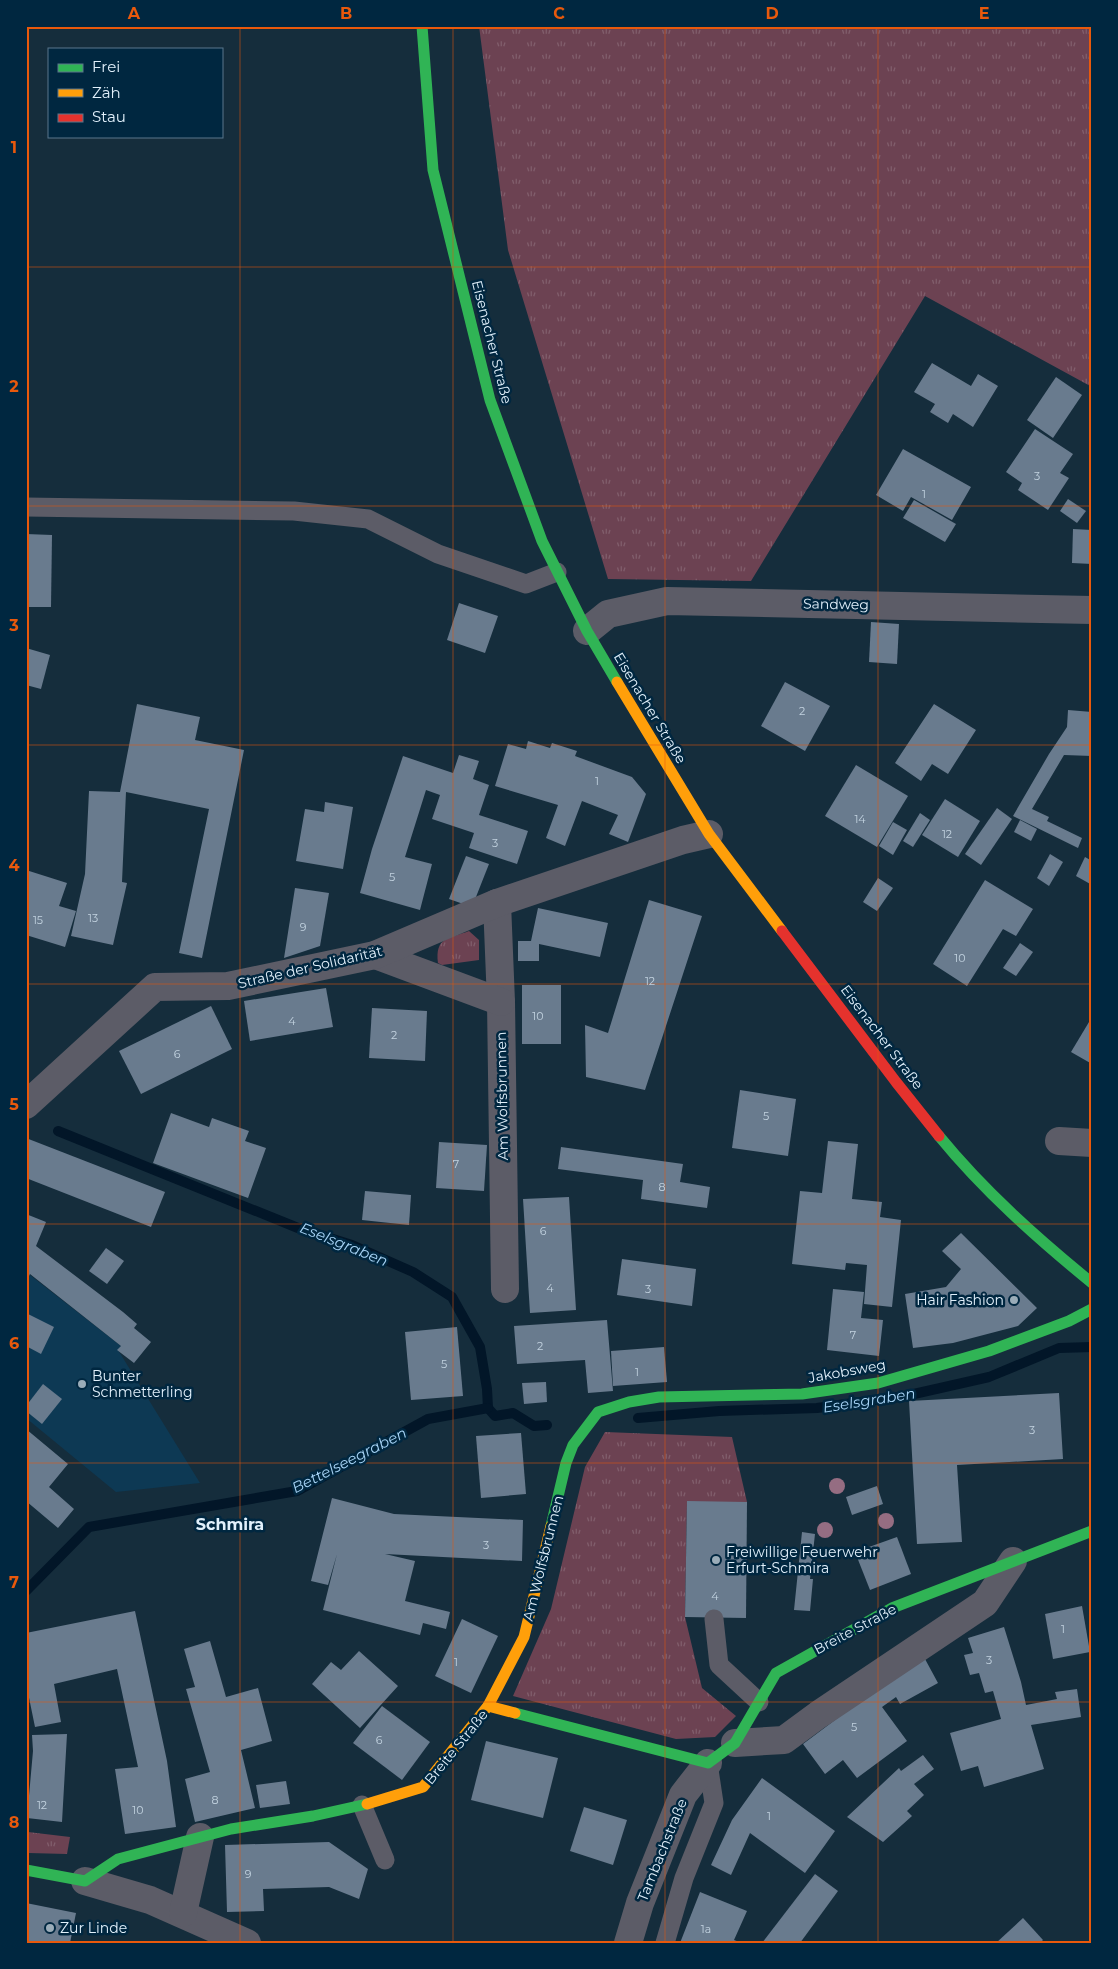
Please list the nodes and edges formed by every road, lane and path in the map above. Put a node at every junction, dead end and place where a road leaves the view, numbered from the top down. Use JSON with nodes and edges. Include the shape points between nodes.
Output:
{"nodes":[{"id":1,"x":422,"y":26,"type":"edge"},
{"id":2,"x":26,"y":507,"type":"edge"},
{"id":3,"x":557,"y":572,"type":"junction"},
{"id":4,"x":1092,"y":610,"type":"edge"},
{"id":5,"x":587,"y":632,"type":"junction"},
{"id":6,"x":709,"y":834,"type":"junction"},
{"id":7,"x":497,"y":904,"type":"junction"},
{"id":8,"x":375,"y":954,"type":"junction"},
{"id":9,"x":501,"y":1002,"type":"junction"},
{"id":10,"x":26,"y":1105,"type":"edge"},
{"id":11,"x":1059,"y":1141,"type":"dead end"},
{"id":12,"x":1092,"y":1143,"type":"edge"},
{"id":13,"x":1092,"y":1283,"type":"edge"},
{"id":14,"x":505,"y":1289,"type":"dead end"},
{"id":15,"x":1092,"y":1309,"type":"edge"},
{"id":16,"x":598,"y":1412,"type":"joint"},
{"id":17,"x":1092,"y":1531,"type":"edge"},
{"id":18,"x":1013,"y":1561,"type":"junction"},
{"id":19,"x":714,"y":1619,"type":"dead end"},
{"id":20,"x":759,"y":1702,"type":"junction"},
{"id":21,"x":488,"y":1706,"type":"junction"},
{"id":22,"x":735,"y":1743,"type":"junction"},
{"id":23,"x":708,"y":1763,"type":"junction"},
{"id":24,"x":362,"y":1805,"type":"junction"},
{"id":25,"x":200,"y":1837,"type":"junction"},
{"id":26,"x":385,"y":1860,"type":"dead end"},
{"id":27,"x":26,"y":1870,"type":"edge"},
{"id":28,"x":85,"y":1881,"type":"junction"},
{"id":29,"x":183,"y":1913,"type":"junction"},
{"id":30,"x":247,"y":1943,"type":"edge"},
{"id":31,"x":628,"y":1943,"type":"edge"},
{"id":32,"x":665,"y":1943,"type":"edge"}],
"edges":[{"from":1,"to":3,"type":"street","name":"Eisenacher Straße","via":[[433,170],[490,400],[542,541]]},
{"from":2,"to":3,"type":"lane","via":[[294,511],[368,519],[438,554],[526,584]]},
{"from":3,"to":5,"type":"street","name":"Eisenacher Straße"},
{"from":4,"to":5,"type":"street","name":"Sandweg","via":[[667,601],[608,614]]},
{"from":5,"to":6,"type":"street","name":"Eisenacher Straße"},
{"from":6,"to":7,"type":"street","name":"Straße der Solidarität"},
{"from":6,"to":13,"type":"street","name":"Eisenacher Straße","via":[[951,1150],[1002,1204]]},
{"from":7,"to":8,"type":"street","name":"Straße der Solidarität"},
{"from":7,"to":9,"type":"street","name":"Am Wolfsbrunnen"},
{"from":8,"to":9,"type":"street"},
{"from":8,"to":10,"type":"street","name":"Straße der Solidarität","via":[[228,986],[155,987]]},
{"from":9,"to":14,"type":"street","name":"Am Wolfsbrunnen"},
{"from":11,"to":12,"type":"street"},
{"from":15,"to":16,"type":"street","name":"Jakobsweg","via":[[1069,1321],[988,1351],[878,1383],[802,1394],[658,1397]]},
{"from":16,"to":21,"type":"street","name":"Am Wolfsbrunnen","via":[[573,1445],[566,1463],[524,1637]]},
{"from":17,"to":18,"type":"street","name":"Breite Straße"},
{"from":18,"to":20,"type":"street","name":"Breite Straße","via":[[892,1608],[836,1638],[776,1672]]},
{"from":18,"to":22,"type":"street","via":[[986,1604],[784,1740]]},
{"from":19,"to":20,"type":"lane","via":[[719,1665]]},
{"from":20,"to":22,"type":"street","name":"Breite Straße"},
{"from":21,"to":23,"type":"street","name":"Breite Straße"},
{"from":21,"to":24,"type":"street","name":"Breite Straße","via":[[424,1787]]},
{"from":22,"to":23,"type":"street","name":"Breite Straße"},
{"from":23,"to":31,"type":"street","name":"Tambachstraße","via":[[683,1796],[640,1903]]},
{"from":23,"to":32,"type":"lane","via":[[714,1803],[684,1878]]},
{"from":24,"to":25,"type":"street","name":"Breite Straße"},
{"from":24,"to":26,"type":"lane"},
{"from":25,"to":28,"type":"street","name":"Breite Straße","via":[[118,1859]]},
{"from":25,"to":29,"type":"street"},
{"from":27,"to":28,"type":"street"},
{"from":28,"to":29,"type":"street"},
{"from":29,"to":30,"type":"street"}]}
